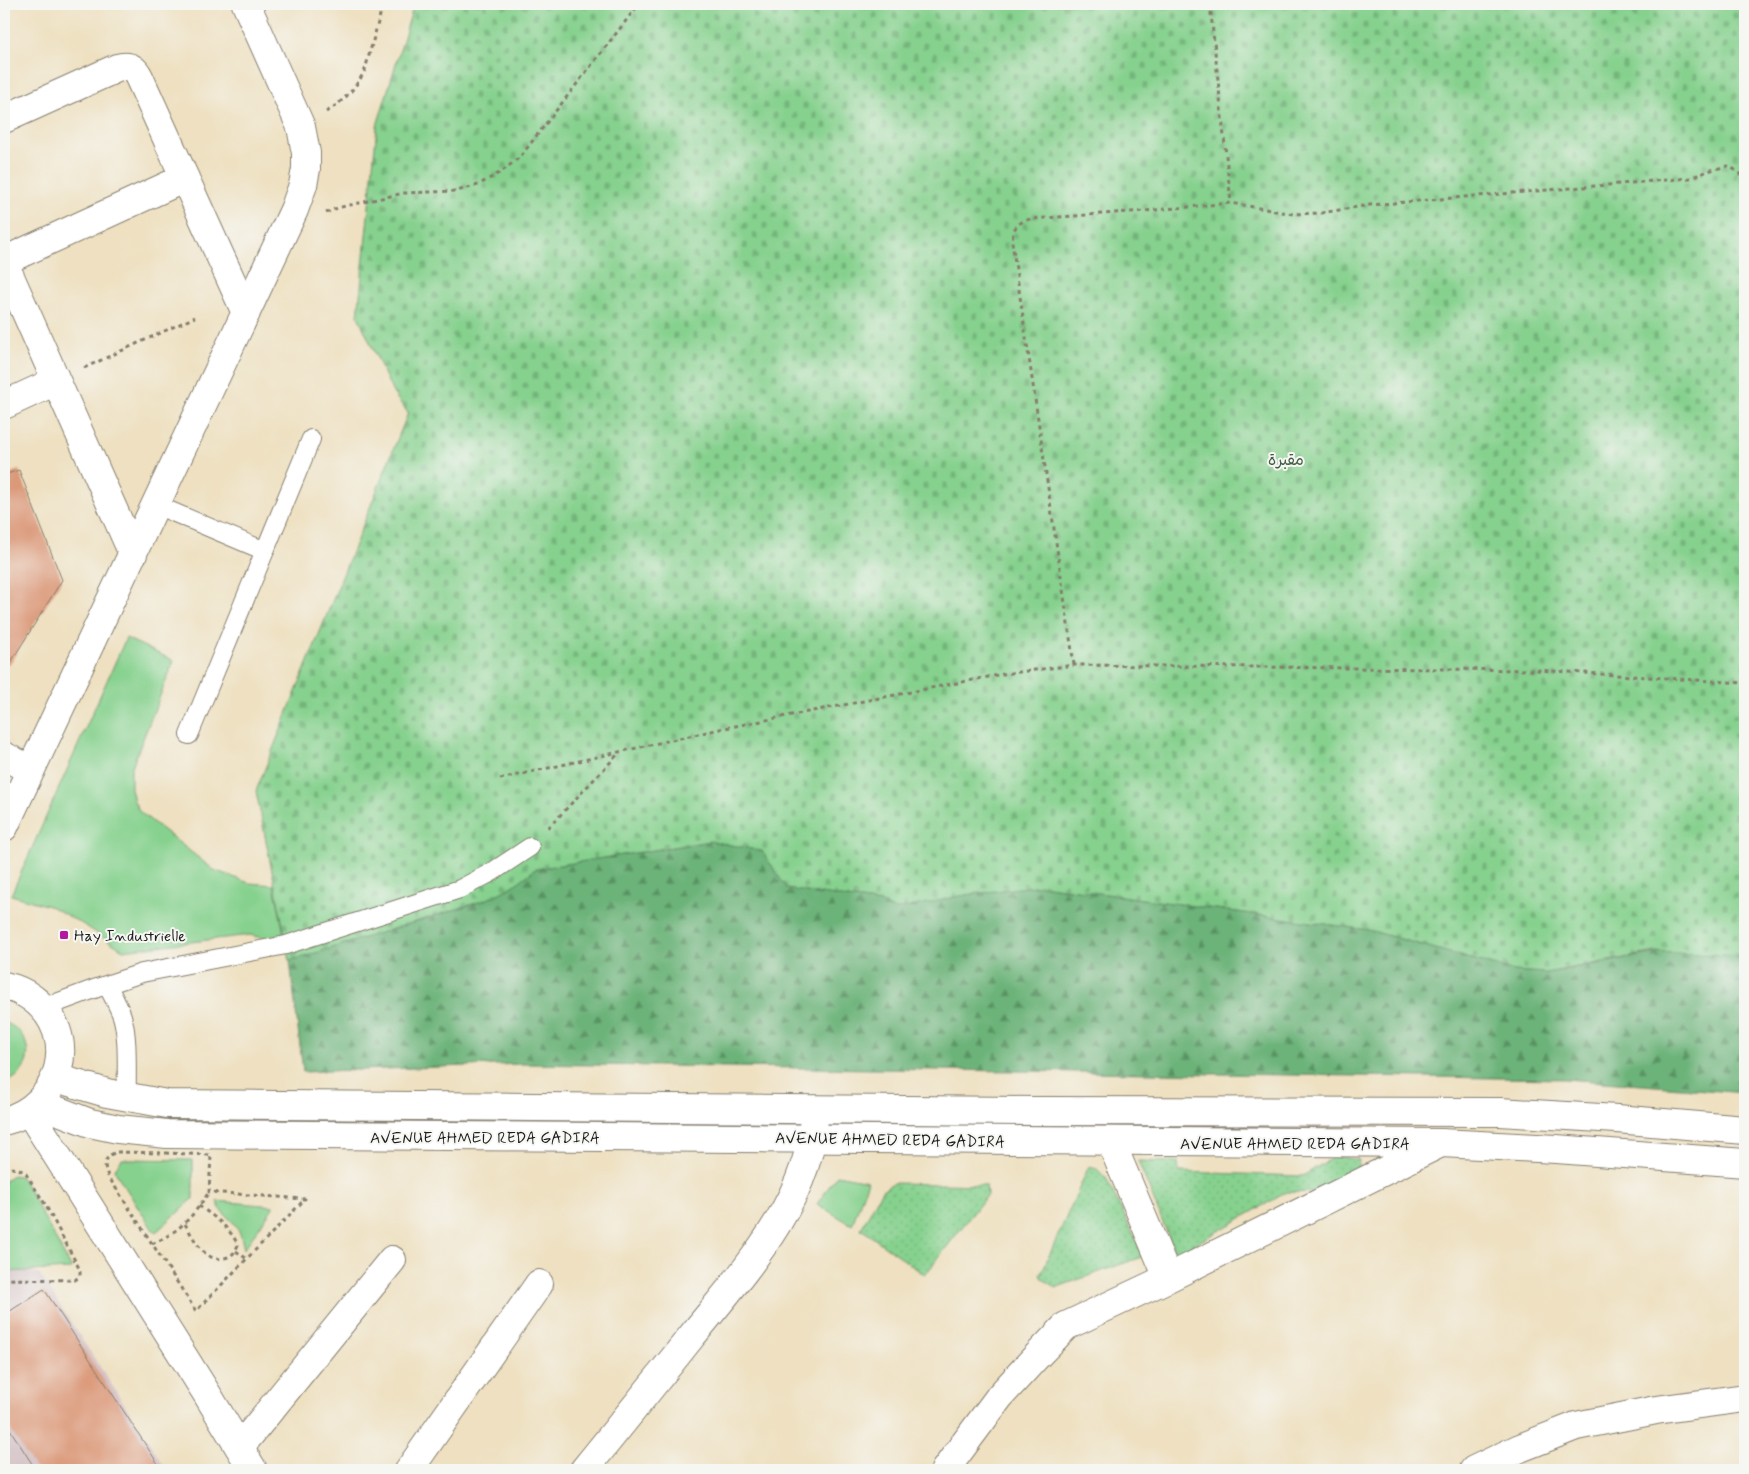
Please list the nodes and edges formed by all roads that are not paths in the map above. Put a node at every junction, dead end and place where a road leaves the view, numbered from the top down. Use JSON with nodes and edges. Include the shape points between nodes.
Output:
{"nodes":[{"id":1,"x":246,"y":4,"type":"edge"},
{"id":2,"x":4,"y":119,"type":"edge"},
{"id":3,"x":185,"y":178,"type":"junction"},
{"id":4,"x":4,"y":262,"type":"edge"},
{"id":5,"x":246,"y":312,"type":"junction"},
{"id":6,"x":56,"y":381,"type":"junction"},
{"id":7,"x":4,"y":405,"type":"edge"},
{"id":8,"x":311,"y":439,"type":"dead end"},
{"id":9,"x":156,"y":504,"type":"junction"},
{"id":10,"x":264,"y":551,"type":"junction"},
{"id":11,"x":133,"y":554,"type":"junction"},
{"id":12,"x":189,"y":735,"type":"dead end"},
{"id":13,"x":4,"y":756,"type":"edge"},
{"id":14,"x":31,"y":770,"type":"junction"},
{"id":15,"x":4,"y":828,"type":"edge"},
{"id":16,"x":530,"y":847,"type":"road end"},
{"id":17,"x":107,"y":985,"type":"junction"},
{"id":18,"x":4,"y":986,"type":"edge"},
{"id":19,"x":43,"y":1008,"type":"junction"},
{"id":20,"x":56,"y":1078,"type":"junction"},
{"id":21,"x":127,"y":1098,"type":"junction"},
{"id":22,"x":814,"y":1110,"type":"junction"},
{"id":23,"x":18,"y":1117,"type":"edge"},
{"id":24,"x":1745,"y":1130,"type":"edge"},
{"id":25,"x":813,"y":1138,"type":"junction"},
{"id":26,"x":1111,"y":1142,"type":"junction"},
{"id":27,"x":1441,"y":1143,"type":"junction"},
{"id":28,"x":1745,"y":1163,"type":"edge"},
{"id":29,"x":392,"y":1260,"type":"dead end"},
{"id":30,"x":1168,"y":1278,"type":"junction"},
{"id":31,"x":539,"y":1284,"type":"dead end"},
{"id":32,"x":1745,"y":1398,"type":"edge"},
{"id":33,"x":240,"y":1447,"type":"junction"},
{"id":34,"x":253,"y":1470,"type":"edge"},
{"id":35,"x":409,"y":1470,"type":"edge"},
{"id":36,"x":584,"y":1470,"type":"edge"},
{"id":37,"x":945,"y":1470,"type":"edge"},
{"id":38,"x":1474,"y":1470,"type":"edge"}],
"edges":[{"from":1,"to":5,"type":"street","via":[[301,127],[306,153],[302,191]]},
{"from":2,"to":3,"type":"street","via":[[117,68],[131,68],[139,77]]},
{"from":3,"to":4,"type":"street"},
{"from":3,"to":5,"type":"street"},
{"from":4,"to":6,"type":"street"},
{"from":5,"to":9,"type":"street"},
{"from":6,"to":7,"type":"street"},
{"from":6,"to":11,"type":"street"},
{"from":8,"to":10,"type":"lane"},
{"from":9,"to":10,"type":"lane"},
{"from":9,"to":11,"type":"street"},
{"from":10,"to":12,"type":"lane"},
{"from":11,"to":14,"type":"street"},
{"from":13,"to":14,"type":"street"},
{"from":14,"to":15,"type":"street"},
{"from":16,"to":17,"type":"lane","via":[[460,889],[286,945],[142,973]]},
{"from":17,"to":19,"type":"lane"},
{"from":17,"to":21,"type":"lane","via":[[123,1018]]},
{"from":18,"to":19,"type":"street","via":[[18,990]]},
{"from":19,"to":20,"type":"street","via":[[58,1035],[60,1064]]},
{"from":20,"to":21,"type":"street","name":"AVENUE AHMED REDA GADIRA"},
{"from":20,"to":23,"type":"street","via":[[52,1087]]},
{"from":21,"to":22,"type":"street","name":"AVENUE AHMED REDA GADIRA","via":[[167,1104],[221,1105]]},
{"from":22,"to":24,"type":"street","name":"AVENUE AHMED REDA GADIRA","via":[[1500,1112]]},
{"from":22,"to":25,"type":"street"},
{"from":23,"to":25,"type":"street","name":"AVENUE AHMED REDA GADIRA","via":[[167,1134]]},
{"from":23,"to":33,"type":"street"},
{"from":25,"to":26,"type":"street","name":"AVENUE AHMED REDA GADIRA"},
{"from":25,"to":36,"type":"street","via":[[795,1192],[763,1246]]},
{"from":26,"to":27,"type":"street","name":"AVENUE AHMED REDA GADIRA"},
{"from":26,"to":30,"type":"street"},
{"from":27,"to":28,"type":"street","name":"AVENUE AHMED REDA GADIRA"},
{"from":27,"to":30,"type":"street"},
{"from":29,"to":33,"type":"street"},
{"from":30,"to":37,"type":"street","via":[[1066,1326],[1000,1396]]},
{"from":31,"to":35,"type":"street"},
{"from":32,"to":38,"type":"street","via":[[1656,1410],[1576,1426]]},
{"from":33,"to":34,"type":"street"}]}
